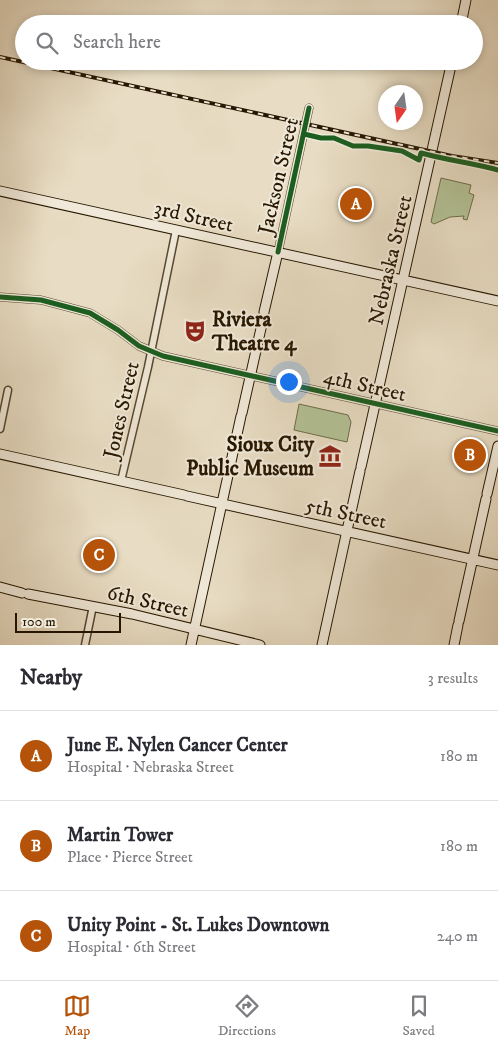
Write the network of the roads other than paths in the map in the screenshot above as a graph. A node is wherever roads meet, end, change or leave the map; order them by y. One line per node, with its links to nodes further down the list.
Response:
1 (466, 0): 2 (main road)
2 (462, 15)
3 (450, 70): 8 (main road, Nebraska Street)
4 (309, 108): 7 (street, Jackson Street)
5 (0, 191): 6 (main road, 3rd Street)
6 (176, 230): 7 (main road, 3rd Street); 11 (street, Jones Street)
7 (278, 252): 8 (main road, 3rd Street); 12 (main road, Jackson Street)
8 (403, 280): 10 (main road, 3rd Street); 14 (main road, Nebraska Street)
9 (0, 297): 11 (street, 4th Street)
10 (498, 301)
11 (151, 351): 12 (street, 4th Street); 19 (street, Jones Street)
12 (250, 376): 14 (street, 4th Street); 20 (main road, Jackson Street)
13 (8, 390): 15 (street)
14 (375, 404): 16 (street, 4th Street); 21 (main road, Nebraska Street)
15 (0, 429)
16 (498, 431)
17 (498, 446): 22 (main road)
18 (0, 454): 19 (main road, 5th Street)
19 (121, 481): 20 (main road, 5th Street)
20 (222, 503): 21 (main road, 5th Street); 26 (main road, Jackson Street)
21 (347, 531): 22 (main road, 5th Street); 30 (main road, Nebraska Street)
22 (473, 559): 23 (main road, 5th Street); 31 (main road)
23 (498, 565)
24 (0, 587): 25 (main road, 6th Street)
25 (93, 606): 26 (main road, 6th Street); 27 (street)
26 (194, 629): 28 (main road, Jackson Street); 29 (main road, 6th Street)
27 (85, 645)
28 (191, 645)
29 (260, 645)
30 (322, 645)
31 (454, 645)

